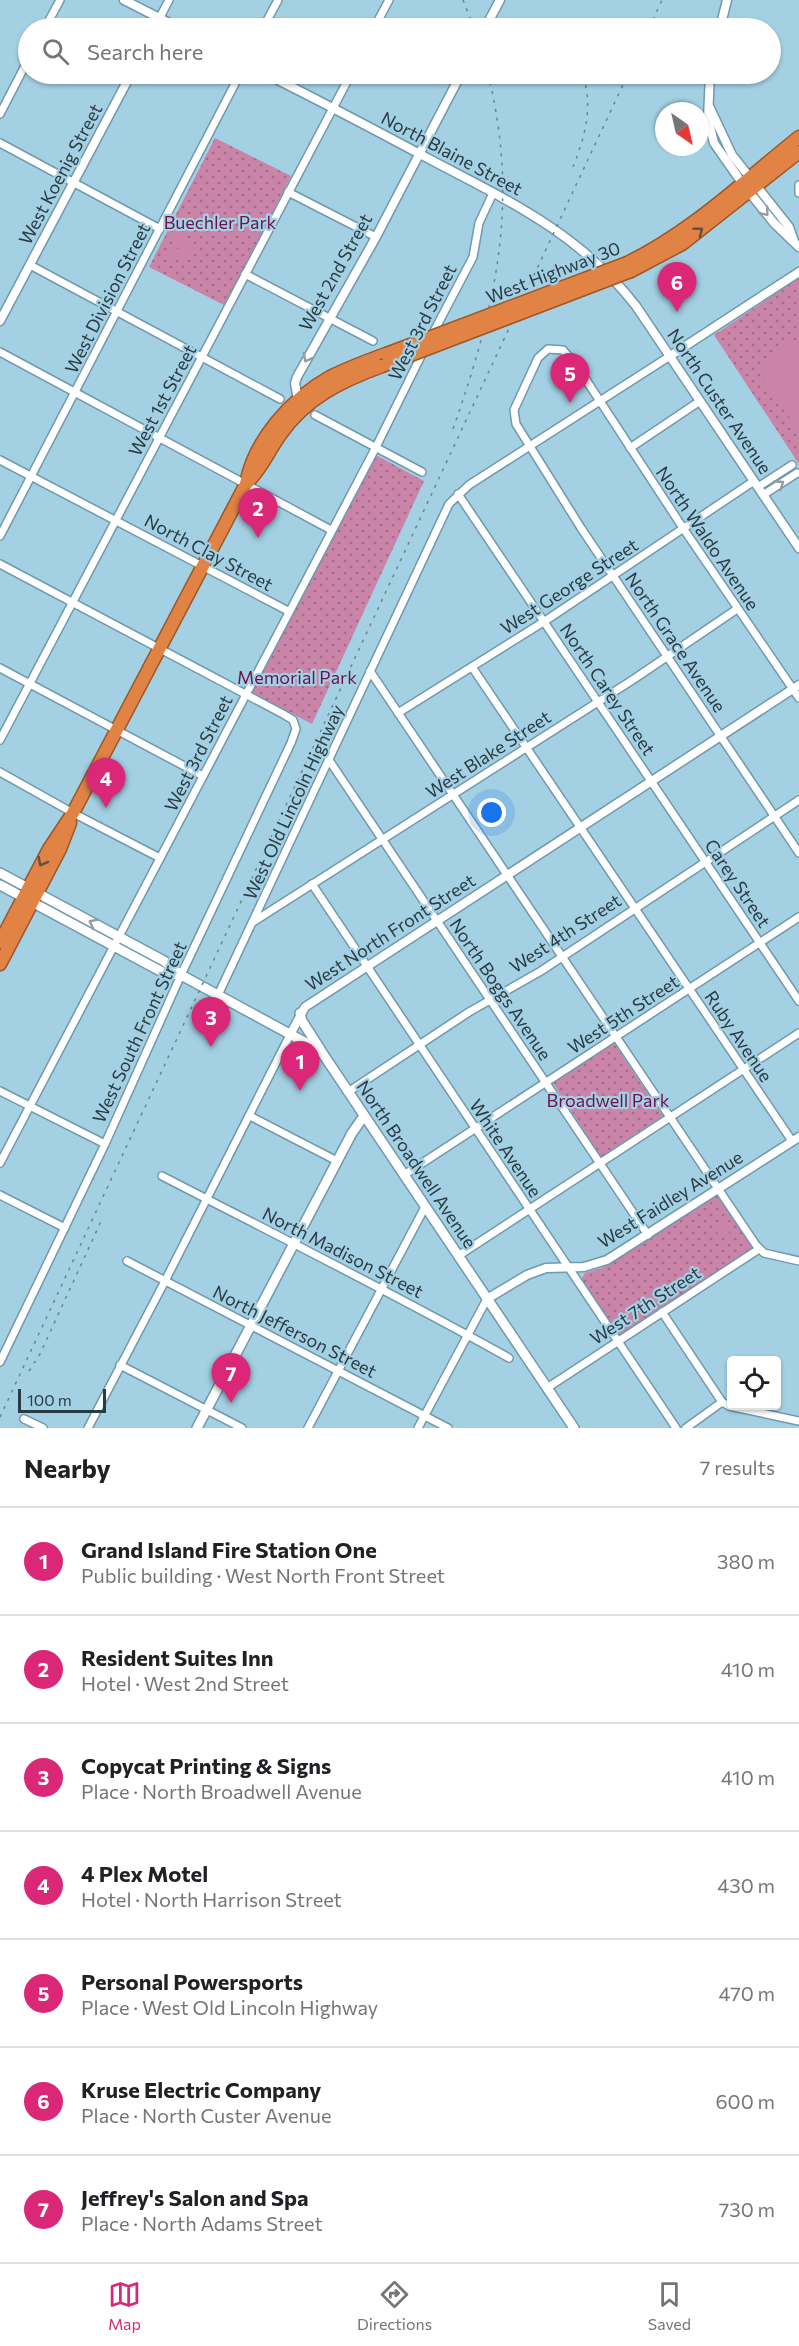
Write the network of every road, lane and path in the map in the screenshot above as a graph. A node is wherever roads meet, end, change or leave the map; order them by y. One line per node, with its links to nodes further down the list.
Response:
1 (60, 0): 8 (street)
2 (124, 0): 9 (street)
3 (169, 0): 10 (street)
4 (278, 0): 11 (street)
5 (389, 0): 12 (street)
6 (500, 0): 13 (street)
7 (727, 0): 14 (street)
8 (50, 18)
9 (157, 18)
10 (160, 18)
11 (268, 18)
12 (379, 18)
13 (490, 18)
14 (722, 18)
15 (18, 79): 23 (street)
16 (126, 84): 28 (street, West Koenig Street)
17 (235, 84): 34 (street, West Division Street)
18 (286, 84): 22 (street, North Blaine Street)
19 (346, 84): 22 (street, West 1st Street)
20 (456, 84): 27 (street, West 2nd Street)
21 (711, 84): 29 (street)
22 (333, 108): 27 (street, North Blaine Street); 31 (street, West 1st Street)
23 (0, 114)
24 (799, 137): 29 (highway, West Highway 30)
25 (0, 143): 28 (street)
26 (799, 152): 29 (highway, West Highway 30)
27 (420, 154): 32 (street, North Blaine Street); 36 (street, West 2nd Street)
28 (75, 182): 34 (street); 38 (street, West Koenig Street)
29 (749, 185): 37 (street); 52 (highway, West Highway 30, bridge)
30 (799, 185): 33 (street)
31 (288, 192): 36 (street); 40 (street, West 1st Street)
32 (493, 193): 35 (street, North Blaine Street); 56 (street, West 3rd Street)
33 (799, 193)
34 (160, 229): 41 (street, West Division Street)
35 (555, 229): 47 (street, North Custer Avenue)
36 (376, 237): 42 (street, West 2nd Street)
37 (797, 241)
38 (30, 265): 41 (street); 43 (street, West Koenig Street)
39 (799, 272): 47 (street)
40 (245, 274): 42 (street); 46 (street, West 1st Street)
41 (117, 311): 46 (street); 48 (street, West Division Street)
42 (330, 319): 44 (street); 52 (street, West 2nd Street, one-way to 52)
43 (0, 321)
44 (373, 341)
45 (0, 352): 48 (street)
46 (203, 356): 49 (street); 55 (street, West 1st Street)
47 (670, 356): 50 (street, North Custer Avenue); 51 (street, West Old Lincoln Highway)
48 (76, 391): 55 (street); 63 (street, West Division Street)
49 (280, 399)
50 (700, 401): 58 (street); 65 (street, North Custer Avenue)
51 (599, 402): 54 (street, North Waldo Avenue); 57 (street, West Old Lincoln Highway); 58 (street, North Waldo Avenue)
52 (300, 404): 64 (highway)
53 (315, 415): 56 (street)
54 (515, 416): 57 (street, North Grace Avenue)
55 (159, 438): 64 (street); 67 (street, West 1st Street)
56 (376, 447): 61 (street); 69 (street, West 3rd Street)
57 (529, 447): 66 (street, West Old Lincoln Highway); 74 (street, North Grace Avenue)
58 (630, 448): 68 (street, North Waldo Avenue)
59 (0, 460): 63 (street, North Clay Street)
60 (792, 465): 65 (street, West George Street)
61 (422, 472)
62 (797, 473): 65 (street, West George Street, one-way to 62)
63 (31, 476): 67 (street, North Clay Street); 70 (street, West Division Street)
64 (246, 484): 69 (street); 73 (highway)
65 (758, 488): 68 (street, West George Street); 71 (street, North Custer Avenue)
66 (458, 494): 78 (street, North Carey Street); 83 (street, West Old Lincoln Highway)
67 (116, 520): 73 (street, North Clay Street); 75 (street, West 1st Street)
68 (683, 528): 74 (street, West George Street); 76 (street, North Waldo Avenue)
69 (332, 530): 77 (street, West 3rd Street)
70 (0, 536)
71 (799, 548)
72 (0, 564): 75 (street)
73 (202, 566): 77 (street, North Clay Street); 79 (highway)
74 (613, 576): 78 (street, West George Street); 80 (street, North Grace Avenue)
75 (71, 603): 79 (street); 84 (street, West 1st Street)
76 (737, 609): 80 (street, West Blake Street); 85 (street, North Waldo Avenue)
77 (288, 611): 86 (street, West 3rd Street)
78 (544, 621): 81 (street, West George Street); 88 (street, North Carey Street)
79 (159, 649): 86 (street); 90 (highway)
80 (667, 656): 88 (street, West Blake Street); 91 (street, North Grace Avenue)
81 (472, 667): 89 (street, West George Street); 93 (street, Ruby Avenue)
82 (0, 668): 84 (street)
83 (370, 671): 89 (street); 94 (street, West Old Lincoln Highway)
84 (29, 683): 90 (street); 92 (street, West 1st Street)
85 (796, 687): 87 (street, North Waldo Avenue); 91 (street, West North Front Street)
86 (246, 694): 96 (street, West 3rd Street); 123 (street, West South Front Street)
87 (799, 698)
88 (598, 702): 93 (street, West Blake Street); 97 (street, North Carey Street)
89 (399, 713): 98 (street)
90 (116, 730): 96 (street); 100 (highway)
91 (720, 736): 97 (street, West North Front Street); 101 (street, North Grace Avenue)
92 (0, 740)
93 (527, 747): 98 (street, West Blake Street); 102 (street, Ruby Avenue)
94 (329, 760): 103 (street, North Boggs Avenue); 115 (street, West Old Lincoln Highway)
95 (0, 772): 100 (street)
96 (203, 776): 105 (street, West 3rd Street)
97 (651, 782): 102 (street, West North Front Street); 106 (street, Carey Street)
98 (454, 794): 103 (street, West Blake Street); 108 (street)
99 (799, 800): 101 (street, West 4th Street)
100 (73, 813): 105 (street); 111 (highway)
101 (774, 816): 104 (street, North Grace Avenue); 106 (street, West 4th Street)
102 (581, 827): 108 (street, West North Front Street); 112 (street, Ruby Avenue)
103 (382, 840): 110 (street, West Blake Street); 114 (street, North Boggs Avenue)
104 (799, 853)
105 (160, 858): 116 (street, West 3rd Street)
106 (705, 861): 112 (street, West 4th Street); 118 (street, Carey Street)
107 (0, 873): 111 (main road, North Broadwell Avenue)
108 (508, 875): 114 (street, West North Front Street); 120 (street)
109 (0, 885): 111 (main road, North Broadwell Avenue)
110 (312, 885): 115 (street, West Blake Street); 122 (street, White Avenue)
111 (30, 896): 116 (main road, North Broadwell Avenue, one-way to 111); 117 (highway); 119 (main road, North Broadwell Avenue); 121 (highway)
112 (635, 907): 120 (street, West 4th Street); 124 (street, Ruby Avenue)
113 (799, 917): 118 (street, West 5th Street)
114 (437, 920): 122 (street, West North Front Street); 126 (street, North Boggs Avenue)
115 (254, 922): 125 (street, West Old Lincoln Highway)
116 (119, 937): 119 (street, West 3rd Street); 123 (main road, North Broadwell Avenue)
117 (0, 942)
118 (759, 942): 124 (street, West 5th Street); 127 (street, Carey Street)
119 (114, 946): 123 (main road, North Broadwell Avenue); 138 (street, West 3rd Street)
120 (562, 956): 126 (street, West 4th Street); 131 (street)
121 (0, 964)
122 (367, 966): 128 (street, West North Front Street); 132 (street, White Avenue)
123 (181, 975): 125 (main road, North Broadwell Avenue); 144 (street, West South Front Street)
124 (689, 988): 131 (street, West 5th Street); 134 (street, Ruby Avenue)
125 (218, 995): 129 (main road, North Broadwell Avenue)
126 (489, 1000): 132 (street, West 4th Street); 135 (street, North Boggs Avenue)
127 (799, 1001)
128 (300, 1013): 129 (street, West North Front Street); 133 (main road)
129 (291, 1033): 133 (main road, North Broadwell Avenue); 139 (street, West North Front Street)
130 (799, 1033): 134 (street)
131 (615, 1037): 135 (street, West 5th Street); 141 (street)
132 (419, 1044): 137 (street, West 4th Street); 142 (street, White Avenue)
133 (321, 1051): 137 (main road, North Broadwell Avenue)
134 (744, 1069): 141 (street); 143 (street, Ruby Avenue)
135 (545, 1083): 142 (street, West 5th Street); 147 (street, North Boggs Avenue)
136 (0, 1090): 138 (street)
137 (348, 1092): 140 (main road, North Broadwell Avenue)
138 (30, 1106): 144 (street); 146 (street, West 3rd Street)
139 (250, 1116): 145 (street); 152 (street, West North Front Street)
140 (364, 1116): 145 (main road); 148 (main road, North Broadwell Avenue)
141 (669, 1118): 147 (street); 150 (street)
142 (475, 1129): 148 (street, West 5th Street); 154 (street, White Avenue)
143 (795, 1139): 150 (street, West Faidley Avenue)
144 (105, 1144): 155 (street, West South Front Street)
145 (337, 1161): 157 (main road)
146 (0, 1163)
147 (600, 1163): 154 (street); 156 (street, North Boggs Avenue)
148 (404, 1175): 153 (main road, North Broadwell Avenue)
149 (162, 1176): 152 (street, North Madison Street)
150 (717, 1190): 156 (street, West Faidley Avenue); 158 (street)
151 (0, 1195): 155 (street)
152 (207, 1199): 157 (street, North Madison Street); 163 (street, West North Front Street)
153 (425, 1207): 159 (main road, North Broadwell Avenue); 164 (street)
154 (529, 1209): 159 (street); 162 (street, White Avenue)
155 (65, 1228): 171 (street, West South Front Street)
156 (648, 1235): 162 (street, West Faidley Avenue)
157 (294, 1243): 164 (street, North Madison Street); 167 (main road)
158 (759, 1249): 161 (street); 166 (street, West 7th Street)
159 (458, 1256): 165 (main road, North Broadwell Avenue)
160 (127, 1261): 163 (street, North Jefferson Street)
161 (799, 1261)
162 (569, 1268): 165 (street, West Faidley Avenue); 169 (street, White Avenue)
163 (165, 1281): 167 (street, North Jefferson Street); 172 (street, West North Front Street)
164 (380, 1290): 168 (street, North Madison Street); 173 (street)
165 (487, 1299): 168 (street); 174 (main road, North Broadwell Avenue)
166 (662, 1312): 169 (street, West 7th Street); 175 (street)
167 (251, 1325): 173 (street, North Jefferson Street); 176 (main road)
168 (468, 1335): 170 (street, North Madison Street); 177 (street)
169 (618, 1340): 174 (street, West 7th Street); 188 (street, White Avenue)
170 (509, 1358)
171 (0, 1362)
172 (120, 1365): 176 (street); 181 (street, West North Front Street)
173 (338, 1370): 177 (street, North Jefferson Street); 184 (street)
174 (548, 1388): 187 (main road, North Broadwell Avenue)
175 (722, 1402): 179 (street); 189 (street)
176 (207, 1410): 182 (main road); 183 (street)
177 (424, 1415): 185 (street); 186 (street, North Jefferson Street)
178 (24, 1419): 180 (street)
179 (796, 1420): 190 (street)
180 (43, 1428)
181 (88, 1428)
182 (197, 1428)
183 (242, 1428)
184 (308, 1428)
185 (417, 1428)
186 (448, 1428)
187 (574, 1428)
188 (676, 1428)
189 (686, 1428)
190 (792, 1428)

